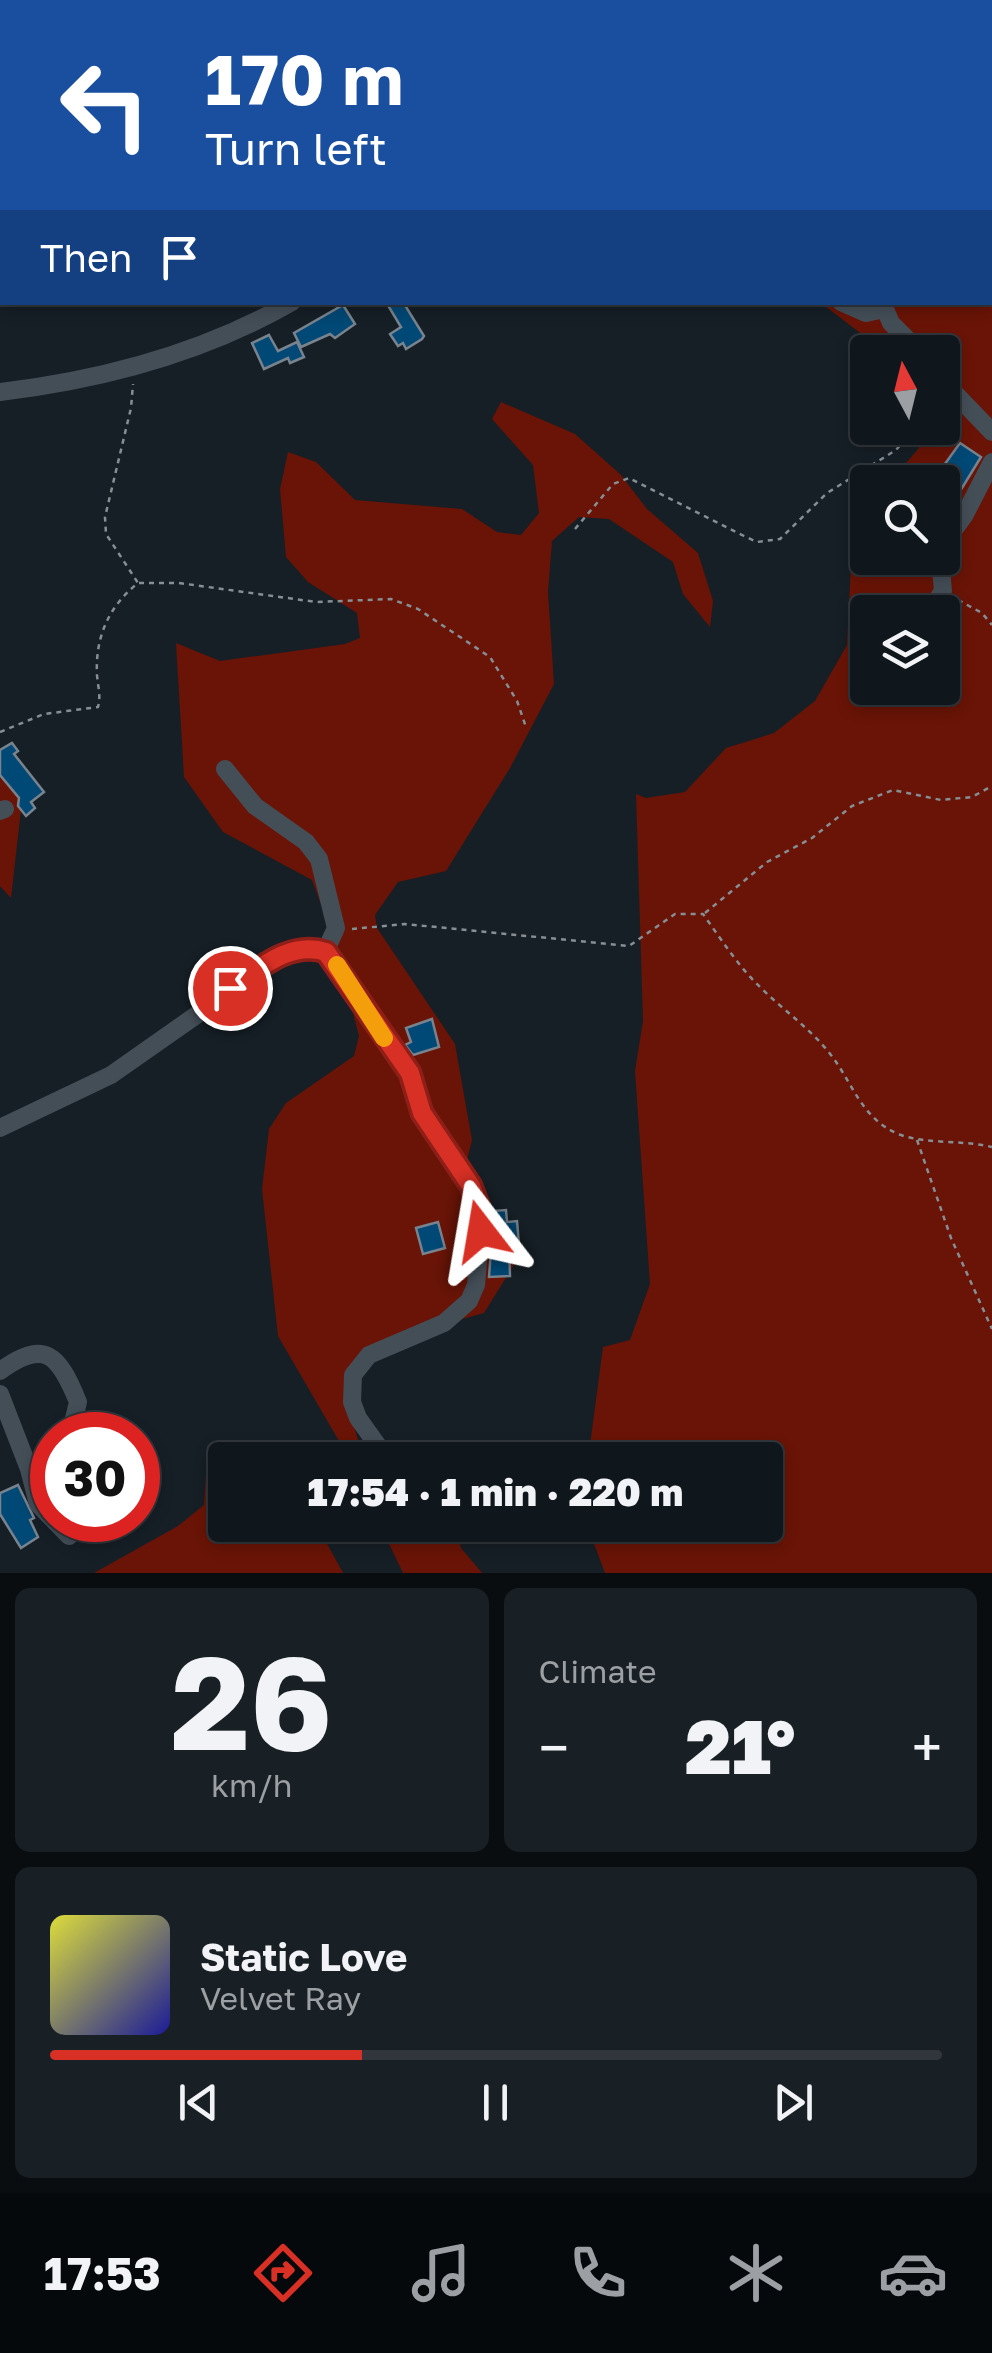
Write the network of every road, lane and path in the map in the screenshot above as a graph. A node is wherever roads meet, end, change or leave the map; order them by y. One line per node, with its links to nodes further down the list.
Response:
1 (286, 305): 5 (street)
2 (848, 305): 3 (street)
3 (883, 306): 4 (street)
4 (903, 335)
5 (131, 367): 6 (street); 14 (path)
6 (0, 392)
7 (960, 399): 8 (street)
8 (992, 432)
9 (900, 445): 12 (path)
10 (992, 462): 11 (street)
11 (960, 521)
12 (575, 529)
13 (942, 575): 15 (street)
14 (138, 583): 18 (path); 19 (path)
15 (943, 592): 16 (street); 17 (path)
16 (941, 595)
17 (992, 625)
18 (526, 727)
19 (0, 732)
20 (225, 769): 23 (street)
21 (992, 786): 22 (path)
22 (704, 914): 23 (path); 26 (path)
23 (336, 930): 24 (street)
24 (326, 952): 25 (street); 32 (street)
25 (0, 1128)
26 (916, 1138): 27 (path); 28 (path)
27 (992, 1146)
28 (992, 1329)
29 (0, 1371): 31 (street)
30 (0, 1394): 33 (street)
31 (76, 1412)
32 (375, 1442)
33 (30, 1467)

